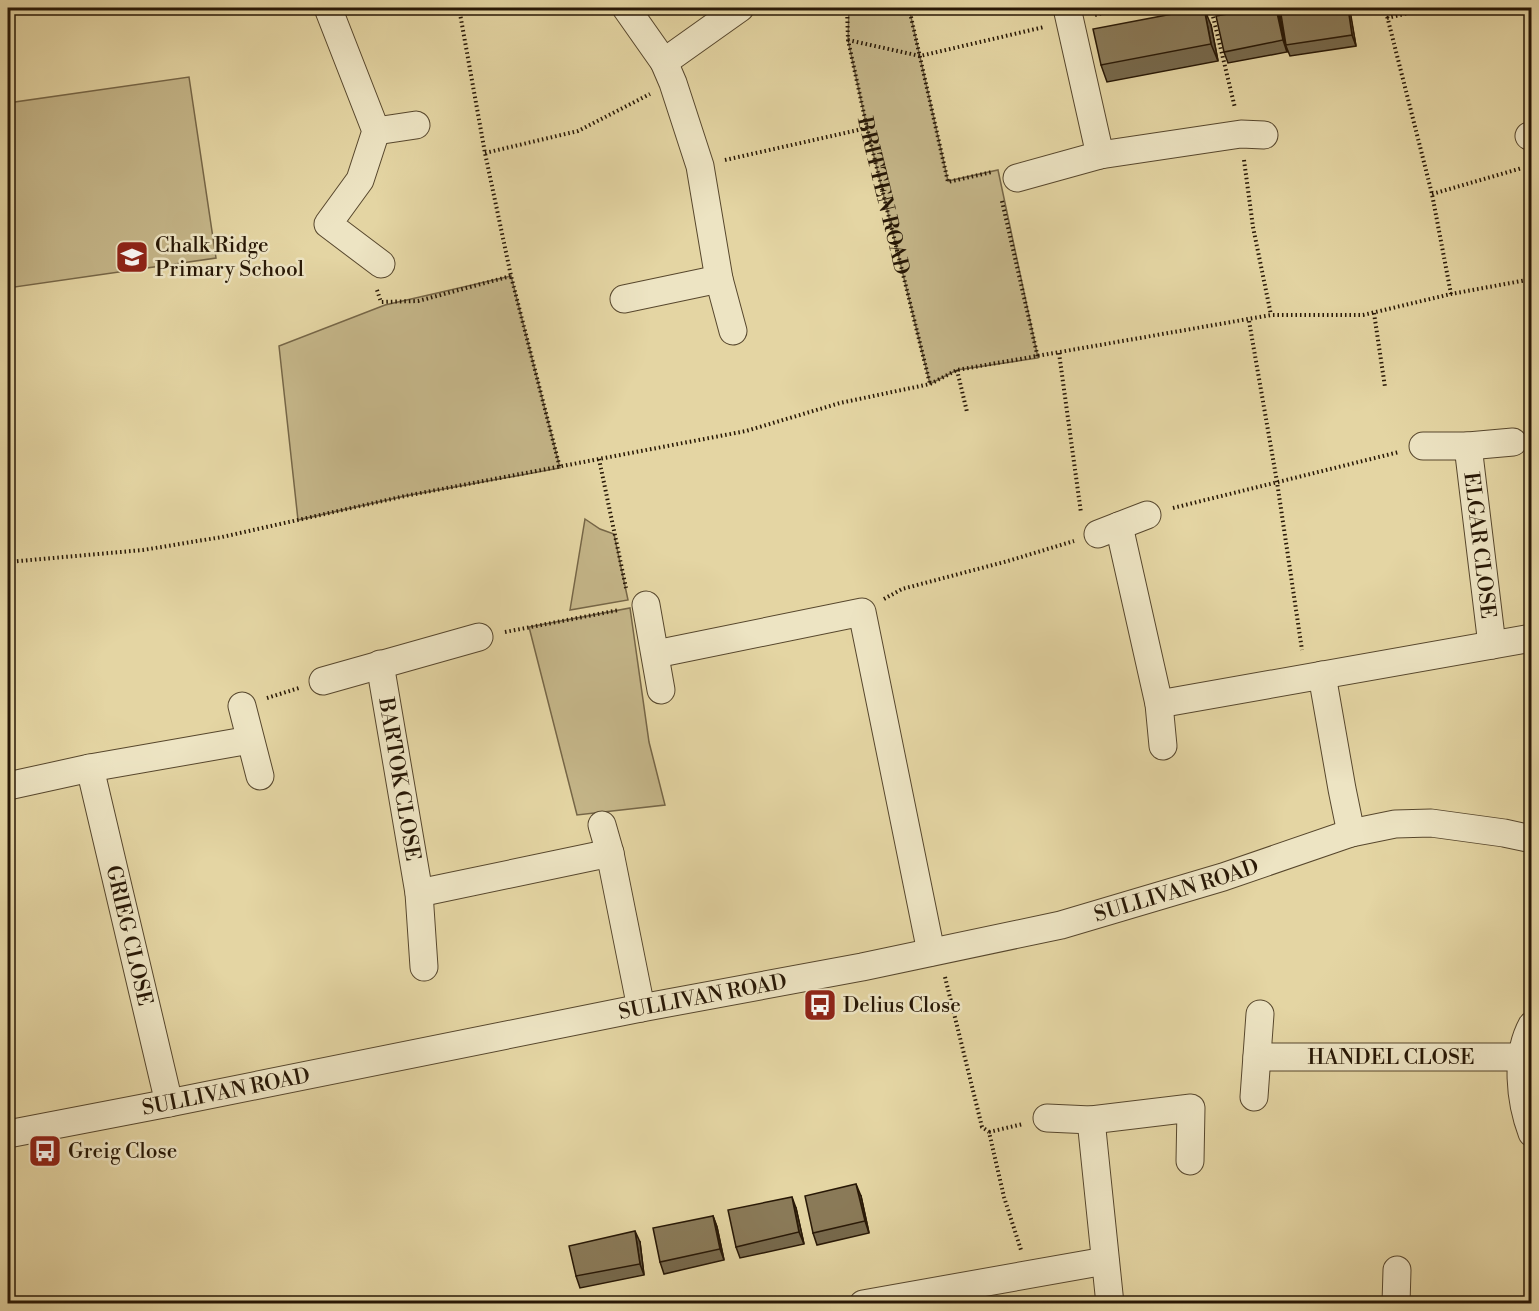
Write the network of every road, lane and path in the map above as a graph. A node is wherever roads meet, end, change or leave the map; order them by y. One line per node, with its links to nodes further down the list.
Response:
1 (328, 8): 18 (street)
2 (459, 8): 20 (path)
3 (626, 8): 15 (street)
4 (740, 8): 15 (street)
5 (847, 8): 13 (path, BRITTEN ROAD)
6 (909, 8): 14 (path)
7 (1123, 8): 11 (path)
8 (1211, 8): 19 (path)
9 (1385, 8): 12 (path)
10 (1430, 8): 12 (path)
11 (1068, 14): 14 (path); 21 (street)
12 (1387, 18): 25 (path)
13 (848, 40): 14 (path); 17 (path, BRITTEN ROAD)
14 (920, 56): 24 (path)
15 (669, 72): 20 (path); 22 (street)
16 (416, 125): 18 (street)
17 (867, 128): 22 (path); 39 (path, BRITTEN ROAD)
18 (376, 131): 26 (street)
19 (1252, 134): 21 (street); 33 (path)
20 (485, 153): 27 (path)
21 (1100, 155): 24 (street)
22 (700, 166): 28 (street)
23 (1522, 168): 25 (path)
24 (1006, 182): 37 (path)
25 (1432, 194): 30 (path)
26 (373, 259): 27 (path)
27 (511, 276): 46 (path)
28 (719, 279): 31 (street); 35 (street)
29 (1532, 279): 30 (path)
30 (1451, 294): 32 (path)
31 (624, 299)
32 (1374, 313): 33 (path); 40 (path)
33 (1271, 315): 34 (path)
34 (1249, 321): 36 (path); 47 (path)
35 (733, 331)
36 (1059, 353): 37 (path); 49 (path)
37 (1038, 358): 38 (path)
38 (957, 370): 39 (path); 41 (path)
39 (930, 384): 45 (path)
40 (1385, 387)
41 (966, 412)
42 (1513, 442): 44 (street, ELGAR CLOSE)
43 (1423, 446): 44 (street, ELGAR CLOSE); 47 (path)
44 (1468, 446): 55 (street, ELGAR CLOSE)
45 (599, 459): 46 (path); 51 (path)
46 (560, 468): 50 (path)
47 (1277, 482): 48 (path); 58 (path)
48 (1147, 515): 49 (street)
49 (1100, 533): 52 (path); 61 (street)
50 (8, 562)
51 (638, 607): 53 (path); 56 (street)
52 (862, 612): 56 (street); 73 (street)
53 (479, 637): 57 (street)
54 (1532, 638): 55 (street, ELGAR CLOSE)
55 (1492, 645): 58 (street, ELGAR CLOSE)
56 (656, 654): 60 (street)
57 (380, 664): 59 (street); 72 (street, BARTOK CLOSE)
58 (1314, 676): 61 (street, ELGAR CLOSE); 69 (street)
59 (323, 681): 62 (path)
60 (661, 690)
61 (1159, 704): 64 (street)
62 (242, 706): 63 (street)
63 (250, 740): 65 (street); 66 (street)
64 (1163, 746)
65 (90, 768): 67 (street); 82 (street, GRIEG CLOSE)
66 (260, 776)
67 (8, 786)
68 (602, 825): 71 (street)
69 (1351, 833): 70 (street, SULLIVAN ROAD); 73 (street, SULLIVAN ROAD)
70 (1532, 839)
71 (610, 853): 72 (street); 76 (street)
72 (419, 893): 74 (street, BARTOK CLOSE)
73 (931, 952): 76 (street, SULLIVAN ROAD)
74 (424, 967)
75 (945, 977): 85 (path)
76 (641, 1008): 82 (street, SULLIVAN ROAD)
77 (1260, 1014): 79 (street)
78 (1532, 1025): 80 (street)
79 (1257, 1057): 80 (street, HANDEL CLOSE); 81 (street)
80 (1522, 1057): 86 (street)
81 (1254, 1097)
82 (169, 1103): 87 (street, SULLIVAN ROAD)
83 (1047, 1118): 84 (street); 85 (path)
84 (1091, 1120): 88 (street); 90 (street)
85 (989, 1132): 89 (path)
86 (1532, 1133)
87 (8, 1134)
88 (1190, 1161)
89 (1022, 1254)
90 (1105, 1261): 92 (street); 93 (street)
91 (1397, 1270): 94 (street)
92 (863, 1304)
93 (1110, 1304)
94 (1396, 1304)

